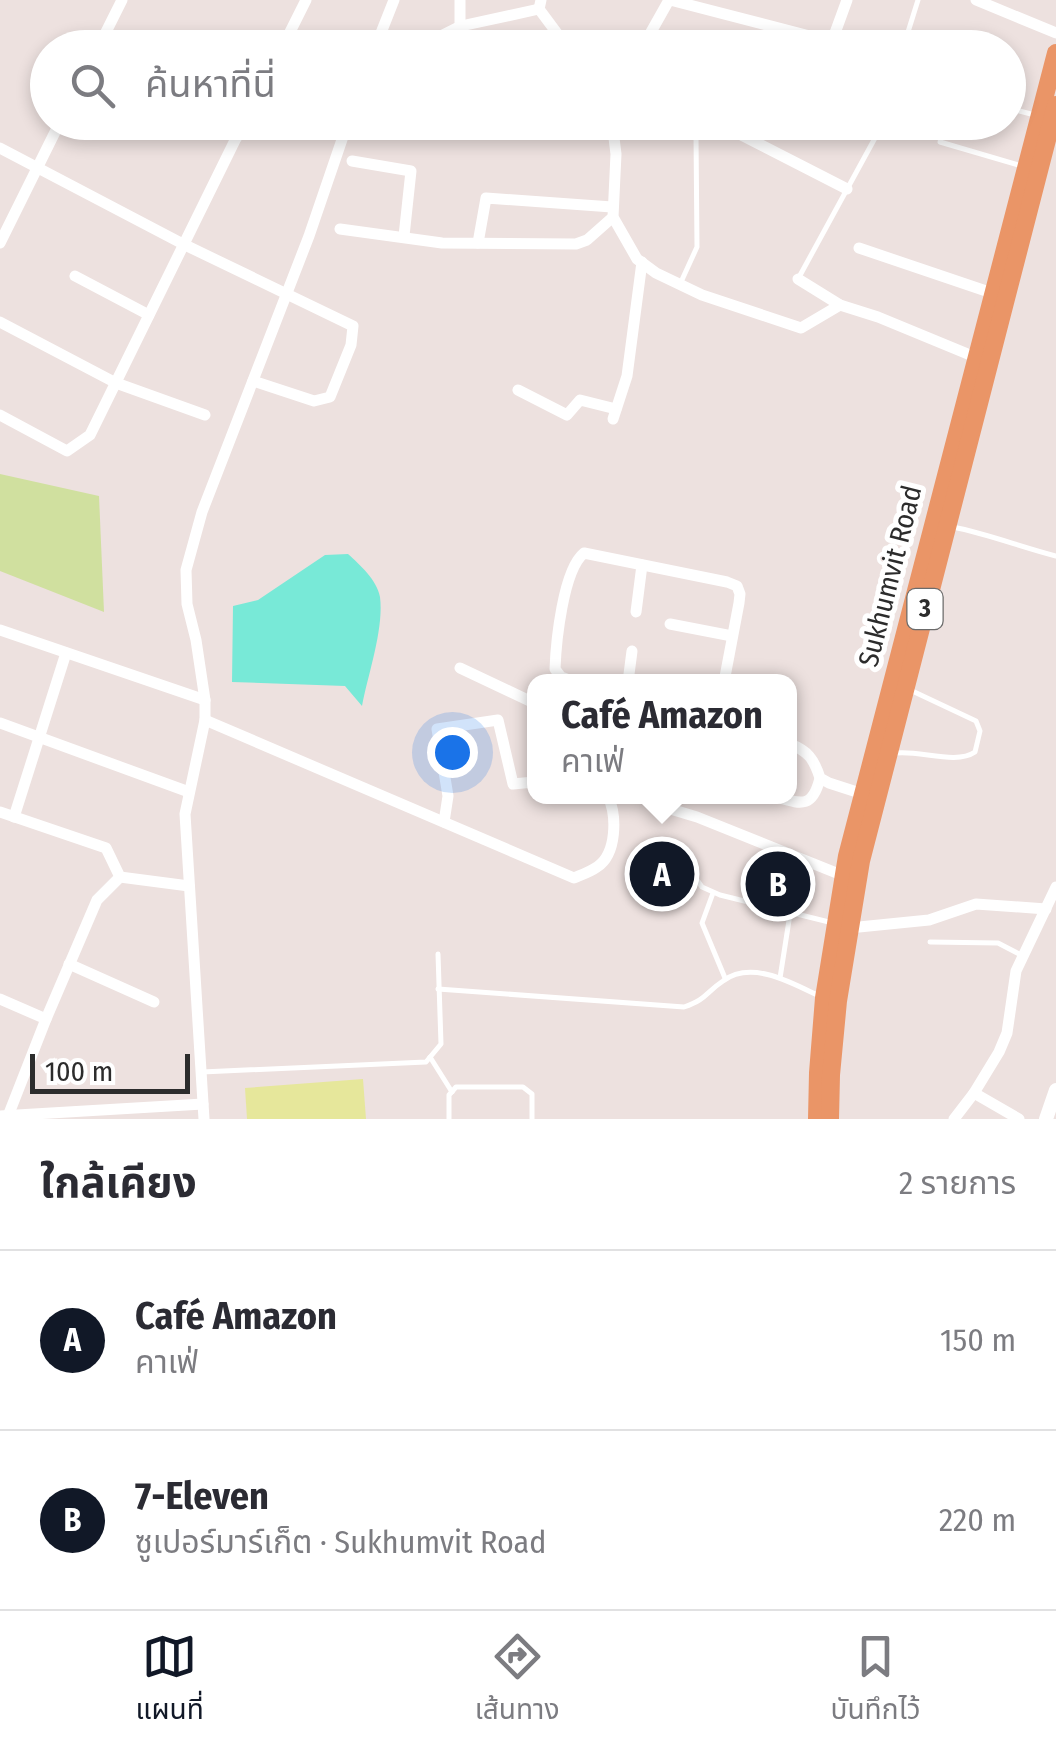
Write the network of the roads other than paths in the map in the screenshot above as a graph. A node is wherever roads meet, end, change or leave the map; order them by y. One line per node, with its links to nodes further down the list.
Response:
1 (122, 0): 11 (street)
2 (306, 0): 12 (street)
3 (394, 0): 13 (street)
4 (460, 0): 10 (street)
5 (670, 0): 17 (street); 18 (street)
6 (847, 0): 19 (street)
7 (918, 0): 20 (lane)
8 (976, 0): 21 (street)
9 (540, 5): 10 (street); 16 (street)
10 (461, 26): 14 (street); 15 (street)
11 (107, 30)
12 (291, 30)
13 (383, 30)
14 (453, 30)
15 (461, 30)
16 (556, 30)
17 (652, 30)
18 (786, 30)
19 (836, 30)
20 (909, 30)
21 (1056, 34)
22 (1056, 53): 25 (main road, Sukhumvit Road / 3)
23 (1056, 105): 51 (main road, Sukhumvit Road / 3)
24 (1026, 113): 25 (lane)
25 (1038, 116): 36 (main road, Sukhumvit Road / 3)
26 (51, 140): 37 (street)
27 (235, 140): 44 (street)
28 (342, 140): 50 (street)
29 (614, 140): 39 (street)
30 (696, 140): 49 (lane)
31 (751, 140): 38 (street)
32 (873, 140): 38 (lane)
33 (941, 140): 36 (lane)
34 (0, 148): 37 (street)
35 (352, 161): 41 (street)
36 (1025, 167): 51 (main road, Sukhumvit Road / 3)
37 (37, 168): 42 (street); 44 (street)
38 (847, 190): 48 (lane)
39 (612, 212): 43 (street); 43 (street); 46 (street)
40 (340, 229): 41 (street)
41 (404, 236): 43 (street)
42 (0, 243)
43 (478, 243)
44 (183, 244): 50 (street); 53 (street)
45 (858, 248): 51 (street)
46 (642, 262): 49 (street); 58 (street)
47 (75, 276): 53 (street)
48 (798, 279): 52 (street)
49 (680, 284): 52 (street)
50 (286, 295): 56 (street); 56 (street)
51 (996, 297): 55 (main road, Sukhumvit Road / 3); 61 (main road, Sukhumvit Road / 3)
52 (840, 305): 55 (street)
53 (148, 316): 57 (street)
54 (0, 322): 57 (street)
55 (976, 357): 85 (main road, Sukhumvit Road / 3)
56 (253, 381): 76 (street)
57 (116, 383): 59 (street); 60 (street)
58 (518, 390)
59 (0, 414)
60 (206, 415)
61 (946, 526): 62 (lane); 74 (main road, Sukhumvit Road / 3)
62 (1056, 556)
63 (642, 566): 64 (street); 67 (street); 71 (street)
64 (636, 612)
65 (670, 624): 67 (street)
66 (0, 630): 68 (street)
67 (732, 636): 73 (street)
68 (66, 652): 76 (street); 79 (street)
69 (632, 652): 72 (street)
70 (460, 668): 75 (street)
71 (558, 674)
72 (629, 674)
73 (725, 674)
74 (904, 688): 81 (main road, Sukhumvit Road / 3); 81 (lane)
75 (527, 699)
76 (205, 700): 77 (street)
77 (205, 720): 84 (street); 91 (street)
78 (0, 722): 79 (street)
79 (38, 737): 84 (street); 90 (street)
80 (797, 747): 82 (street)
81 (888, 754): 100 (main road, Sukhumvit Road / 3)
82 (820, 778): 85 (street); 86 (street)
83 (527, 783): 91 (street)
84 (189, 792): 95 (street)
85 (863, 794): 93 (main road, Sukhumvit Road / 3)
86 (797, 803)
87 (611, 804): 91 (street)
88 (665, 804): 93 (street)
89 (0, 812): 90 (street)
90 (14, 816): 94 (street)
91 (444, 822)
92 (681, 857): 97 (lane)
93 (844, 876): 100 (main road, Sukhumvit Road / 3)
94 (120, 878): 95 (street); 104 (street)
95 (189, 886): 113 (street)
96 (1056, 887): 98 (street)
97 (714, 892): 99 (lane); 105 (lane)
98 (1046, 908): 100 (street); 103 (street)
99 (790, 914): 100 (lane); 106 (lane)
100 (842, 926): 109 (main road, Sukhumvit Road / 3); 123 (main road, Sukhumvit Road / 3)
101 (930, 942): 103 (lane)
102 (438, 954): 107 (lane)
103 (1023, 956): 116 (street)
104 (69, 964): 110 (street); 111 (street)
105 (725, 978): 106 (lane); 107 (lane)
106 (780, 978): 109 (lane)
107 (438, 989): 112 (lane)
108 (0, 998): 111 (street)
109 (824, 998): 122 (main road, Sukhumvit Road / 3)
110 (154, 1002)
111 (46, 1019): 118 (street)
112 (430, 1057): 113 (lane); 115 (lane)
113 (200, 1072): 117 (street)
114 (1056, 1090): 126 (street)
115 (452, 1092): 120 (lane); 121 (lane)
116 (974, 1093): 124 (street); 125 (street)
117 (203, 1104): 118 (street); 119 (street)
118 (4, 1116)
119 (204, 1119)
120 (450, 1119)
121 (532, 1119)
122 (817, 1119)
123 (830, 1119)
124 (954, 1119)
125 (1019, 1119)
126 (1046, 1119)

